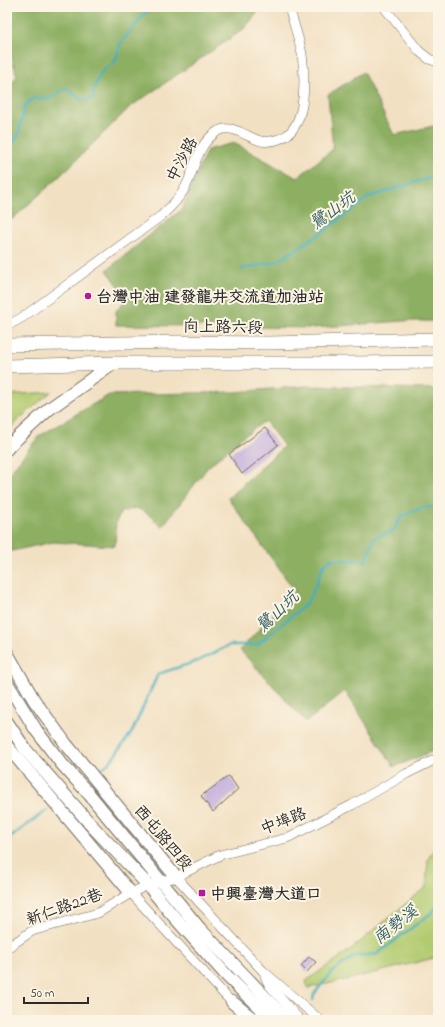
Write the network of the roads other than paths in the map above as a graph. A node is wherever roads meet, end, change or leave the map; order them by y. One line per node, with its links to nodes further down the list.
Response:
1 (289, 7): 4 (street, 中沙路)
2 (384, 7): 3 (street)
3 (438, 62)
4 (7, 326)
5 (438, 339): 6 (main road, 向上路六段)
6 (7, 345)
7 (438, 362): 8 (main road)
8 (114, 363): 9 (main road); 10 (street)
9 (7, 366)
10 (7, 449)
11 (7, 653): 16 (street, 西屯路四段)
12 (7, 683): 17 (street, 西屯路四段)
13 (7, 722): 18 (street)
14 (7, 746): 19 (street)
15 (438, 758): 16 (street, 中埠路)
16 (176, 877): 17 (street, 中埠路); 21 (street, 西屯路四段)
17 (161, 881): 18 (street, 中埠路); 22 (street, 西屯路四段)
18 (148, 885): 19 (street, 中埠路); 26 (street)
19 (131, 893): 20 (street, 新仁路22巷); 23 (street)
20 (7, 948)
21 (263, 971): 29 (street); 30 (street, 西屯路四段)
22 (246, 976): 27 (street, 西屯路四段); 28 (street)
23 (232, 1002): 24 (street); 25 (street)
24 (246, 1020)
25 (254, 1020)
26 (272, 1020)
27 (287, 1020)
28 (296, 1020)
29 (300, 1020)
30 (320, 1020)

